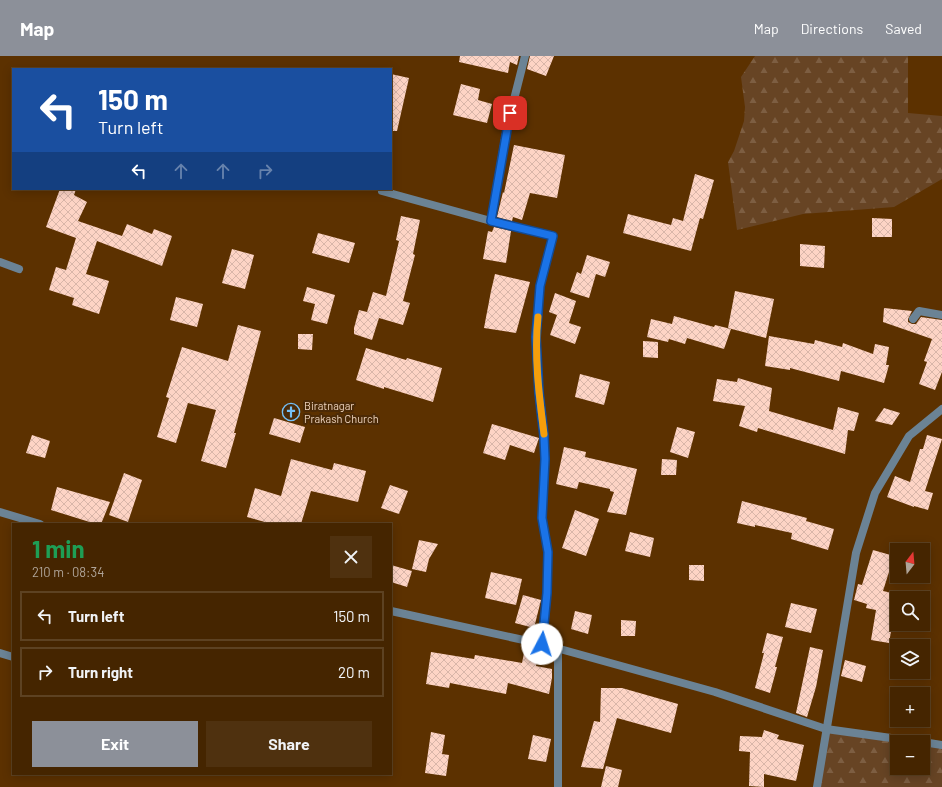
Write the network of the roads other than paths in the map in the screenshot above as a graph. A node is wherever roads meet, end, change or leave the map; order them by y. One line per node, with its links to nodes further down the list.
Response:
1 (525, 56): 3 (street)
2 (382, 192): 3 (street)
3 (491, 221): 12 (street)
4 (0, 262): 5 (street)
5 (19, 269)
6 (942, 315): 7 (street)
7 (913, 319)
8 (942, 409): 16 (street)
9 (0, 512): 10 (street)
10 (37, 523)
11 (392, 611): 12 (street)
12 (542, 644): 13 (street)
13 (558, 649): 16 (street); 20 (street)
14 (0, 653): 15 (street)
15 (12, 657)
16 (826, 729): 17 (street); 21 (street)
17 (890, 738)
18 (930, 743): 19 (street)
19 (942, 745)
20 (558, 787)
21 (817, 787)

